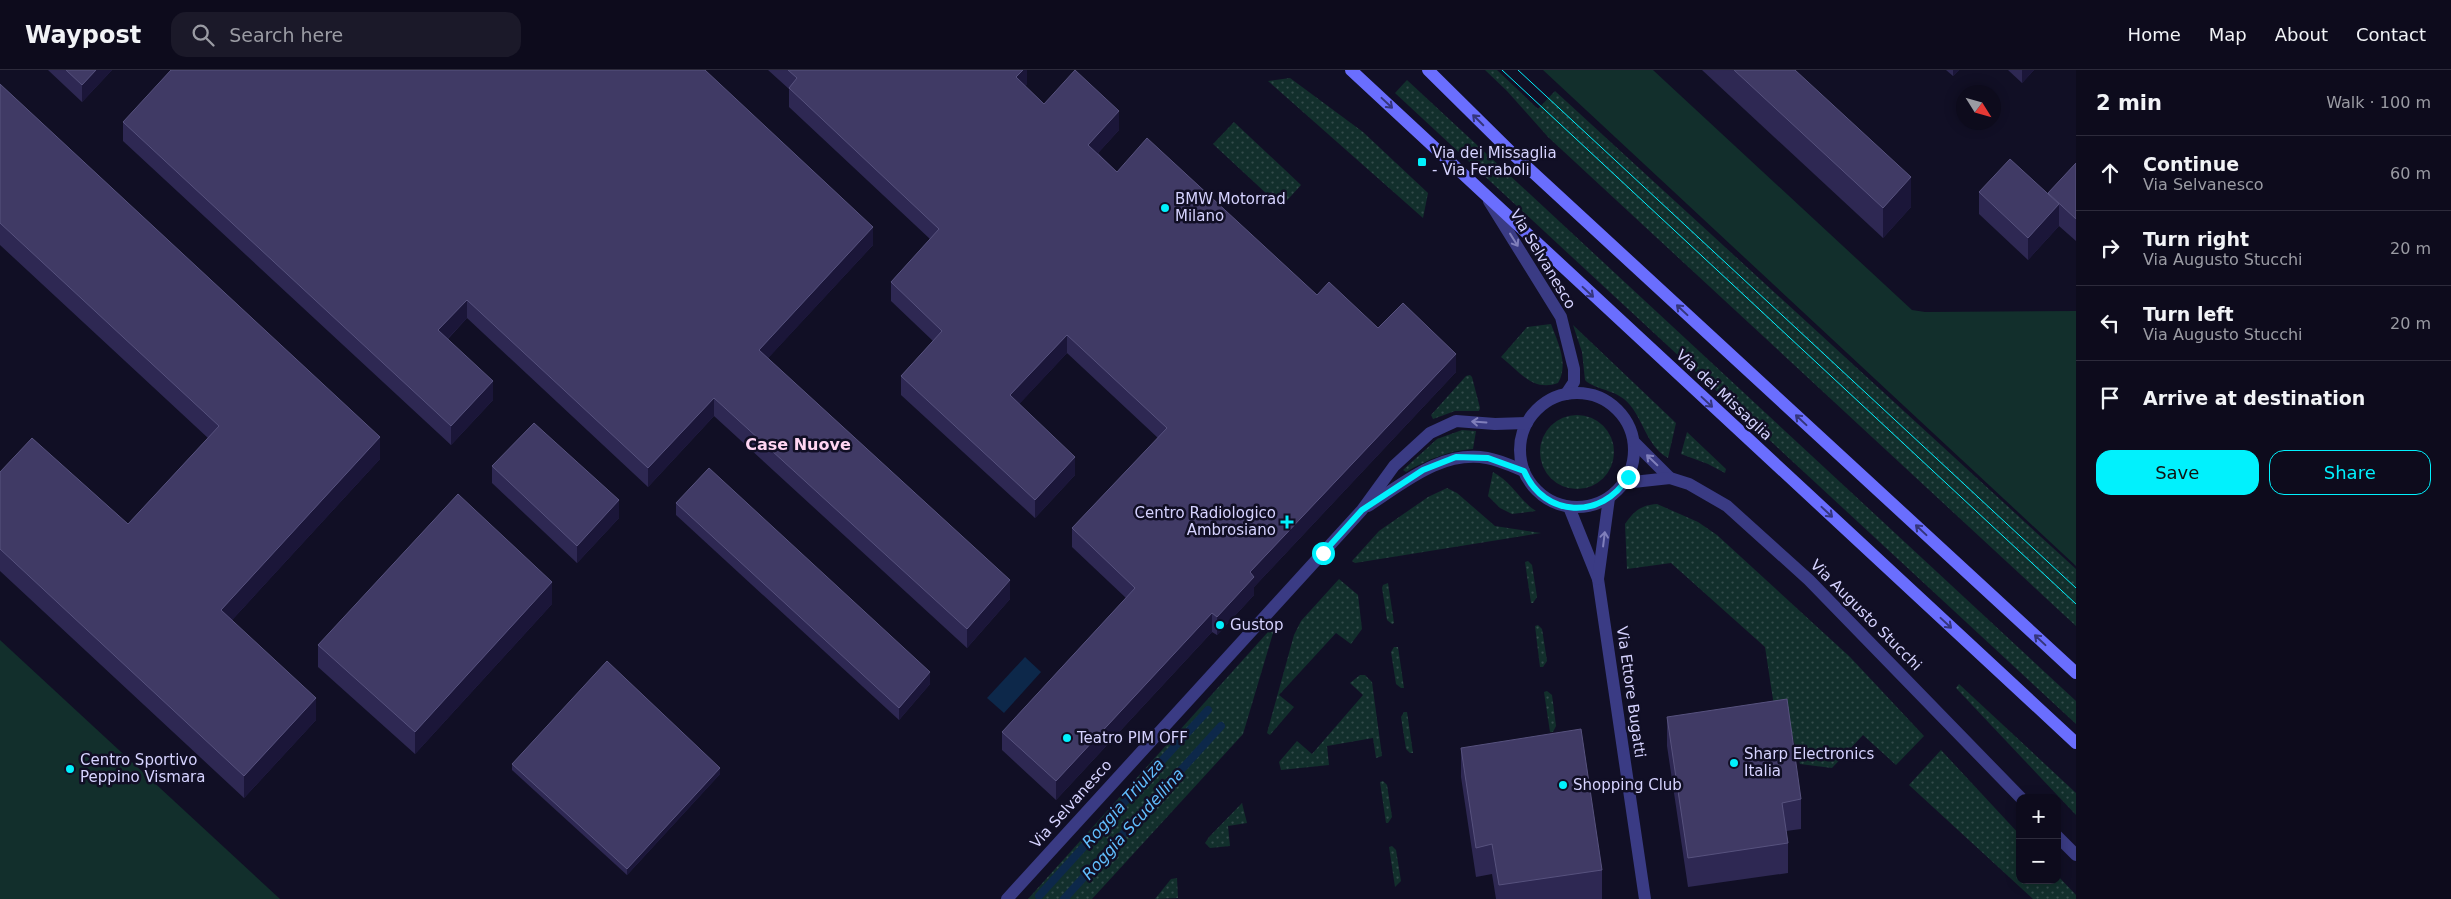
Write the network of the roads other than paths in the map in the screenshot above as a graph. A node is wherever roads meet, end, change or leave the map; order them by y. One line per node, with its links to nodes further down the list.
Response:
1 (1351, 70): 3 (main road, Via dei Missaglia, one-way to 3)
2 (1428, 70): 14 (main road, one-way to 2)
3 (1488, 199): 4 (street, Via Selvanesco, one-way to 4); 15 (main road, Via dei Missaglia, one-way to 15)
4 (1566, 394): 5 (street, Via Augusto Stucchi); 6 (street, Via Augusto Stucchi)
5 (1527, 422): 7 (street, Via Augusto Stucchi); 12 (street, Via Selvanesco, one-way to 12)
6 (1634, 442): 8 (street, Via Augusto Stucchi, one-way to 6); 9 (street, Via Augusto Stucchi)
7 (1524, 471): 11 (street, Via Augusto Stucchi); 12 (street, Via Selvanesco)
8 (1670, 478): 9 (street, Via Augusto Stucchi); 16 (street, Via Augusto Stucchi)
9 (1624, 483): 10 (street, Via Augusto Stucchi)
10 (1609, 498): 11 (street, Via Augusto Stucchi); 13 (street, Via Ettore Bugatti, one-way to 10)
11 (1568, 507): 13 (street, Via Ettore Bugatti)
12 (1362, 510): 19 (street, Via Selvanesco)
13 (1598, 579): 20 (street, Via Ettore Bugatti)
14 (2076, 673)
15 (2076, 743)
16 (2017, 794)
17 (2060, 839): 18 (street)
18 (2076, 855)
19 (1007, 899)
20 (1645, 899)

